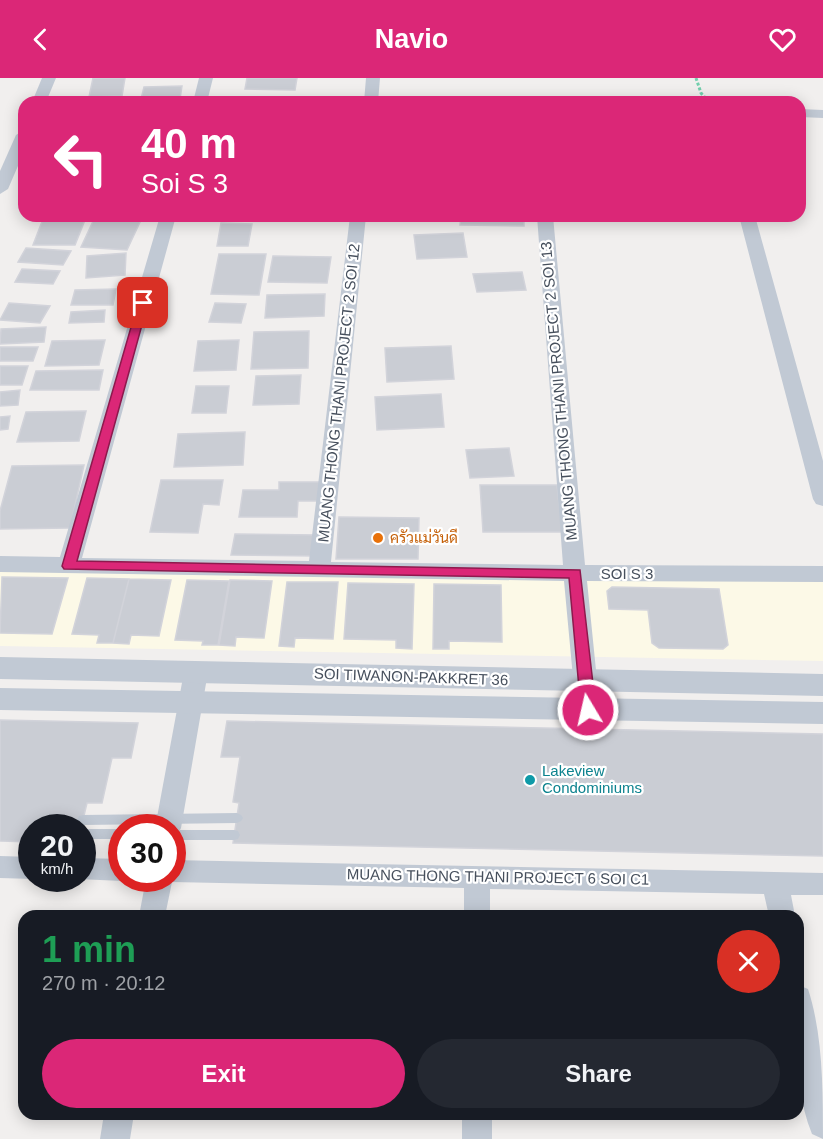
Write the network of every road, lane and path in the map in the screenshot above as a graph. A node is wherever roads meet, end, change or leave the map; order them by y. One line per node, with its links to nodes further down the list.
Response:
1 (49, 78): 5 (street)
2 (206, 78): 6 (street)
3 (373, 78): 7 (street)
4 (696, 78): 8 (path)
5 (42, 96)
6 (202, 96)
7 (372, 96)
8 (704, 96)
9 (806, 113): 10 (street)
10 (823, 114)
11 (18, 148): 12 (street)
12 (0, 189)
13 (166, 222): 19 (street)
14 (357, 222): 20 (street, MUANG THONG THANI PROJECT 2 SOI 12)
15 (546, 222): 21 (street, MUANG THONG THANI PROJECT 2 SOI 13)
16 (749, 222): 17 (street)
17 (823, 499)
18 (0, 564): 19 (street, SOI S 3)
19 (69, 566): 20 (street, SOI S 3)
20 (319, 569): 21 (street, SOI S 3)
21 (575, 573): 22 (street, SOI S 3); 25 (street, MUANG THONG THANI PROJECT 2 SOI 13)
22 (823, 574)
23 (0, 668): 24 (street, SOI TIWANON-PAKKRET 36)
24 (196, 672): 25 (street, SOI TIWANON-PAKKRET 36); 28 (street)
25 (584, 682): 26 (street, SOI TIWANON-PAKKRET 36); 29 (street, MUANG THONG THANI PROJECT 2 SOI 13)
26 (823, 686)
27 (0, 699): 28 (street, SOI TIWANON-PAKKRET 36)
28 (190, 702): 29 (street, SOI TIWANON-PAKKRET 36); 31 (street)
29 (588, 710): 30 (street, SOI TIWANON-PAKKRET 36)
30 (823, 713)
31 (172, 814)
32 (237, 818): 33 (lane)
33 (186, 825)
34 (186, 829): 35 (lane)
35 (234, 835)
36 (0, 867): 37 (street)
37 (18, 868)
38 (186, 871): 39 (street, MUANG THONG THANI PROJECT 6 SOI C1)
39 (477, 877): 40 (street, MUANG THONG THANI PROJECT 6 SOI C1); 44 (street)
40 (775, 883): 41 (street, MUANG THONG THANI PROJECT 6 SOI C1); 45 (street)
41 (823, 884)
42 (157, 892): 43 (street)
43 (153, 910)
44 (477, 910)
45 (781, 910)
46 (804, 1028): 49 (street)
47 (118, 1120): 50 (street)
48 (477, 1120): 51 (street)
49 (823, 1124)
50 (114, 1139)
51 (477, 1139)

